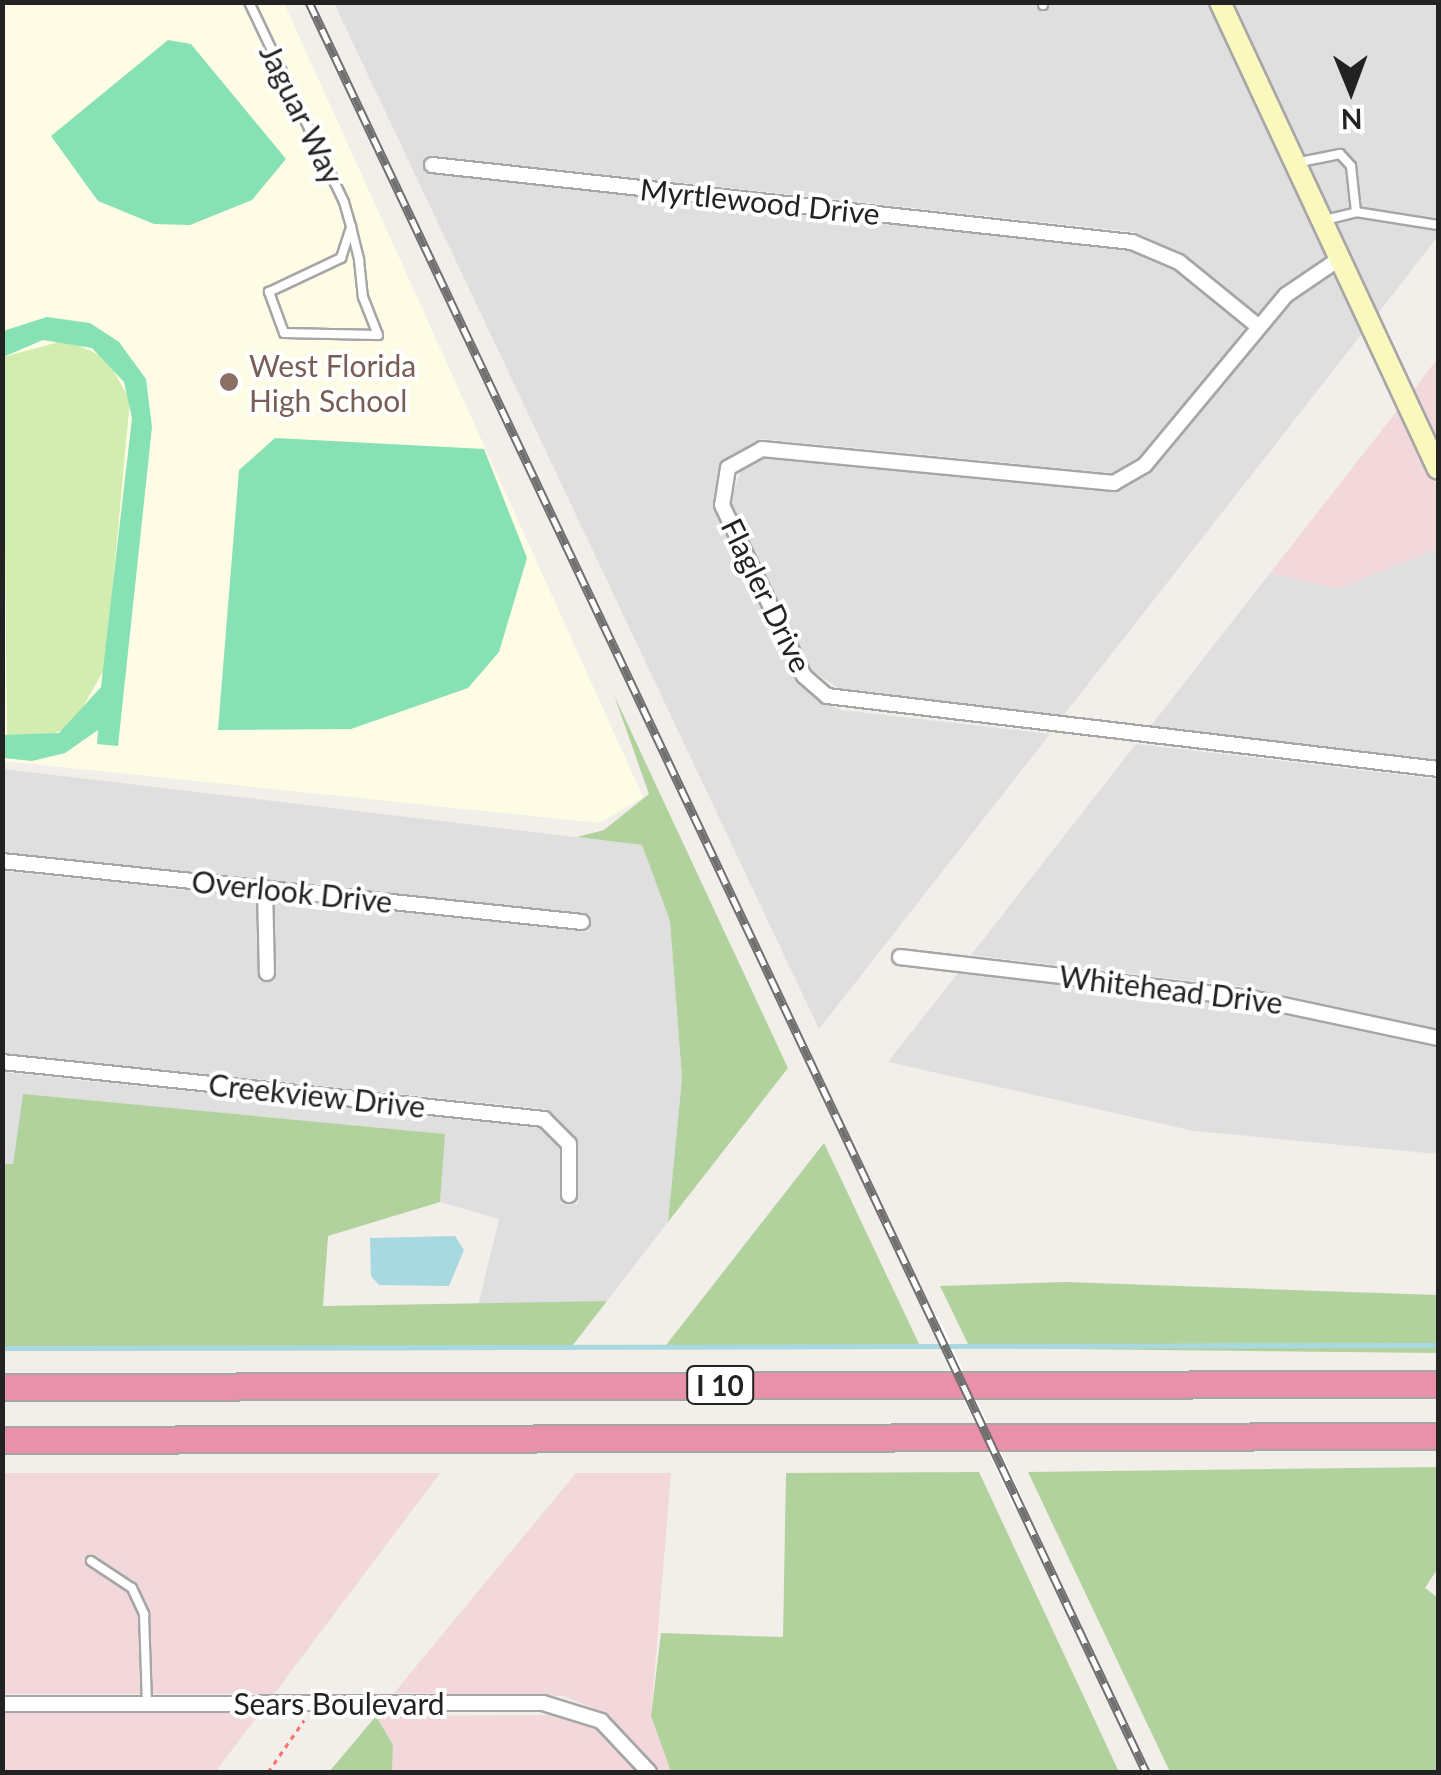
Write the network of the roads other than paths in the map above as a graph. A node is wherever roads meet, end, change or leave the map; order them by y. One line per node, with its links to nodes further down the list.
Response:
1 (249, 2): 8 (lane, Jaguar Way)
2 (1220, 2): 3 (main road)
3 (1295, 164): 5 (lane); 6 (main road)
4 (432, 165): 10 (street, Myrtlewood Drive)
5 (1356, 212): 6 (lane); 7 (lane)
6 (1322, 220): 9 (main road)
7 (1438, 225)
8 (351, 227): 8 (lane, Jaguar Way)
9 (1340, 258): 10 (street, Flagler Drive); 11 (main road)
10 (1258, 326): 12 (street, Flagler Drive)
11 (1437, 463)
12 (1438, 769)
13 (2, 861): 14 (street, Overlook Drive)
14 (265, 888): 15 (street, Overlook Drive); 17 (street)
15 (582, 922)
16 (900, 957): 18 (street, Whitehead Drive)
17 (267, 972)
18 (1438, 1038)
19 (2, 1062): 20 (street, Creekview Drive)
20 (569, 1195)
21 (1438, 1384): 22 (highway, I 10)
22 (2, 1387)
23 (1438, 1436): 24 (highway, I 10)
24 (2, 1440)
25 (91, 1562): 26 (lane)
26 (147, 1703): 27 (street, Sears Boulevard); 28 (street, Sears Boulevard)
27 (2, 1704)
28 (649, 1772)

